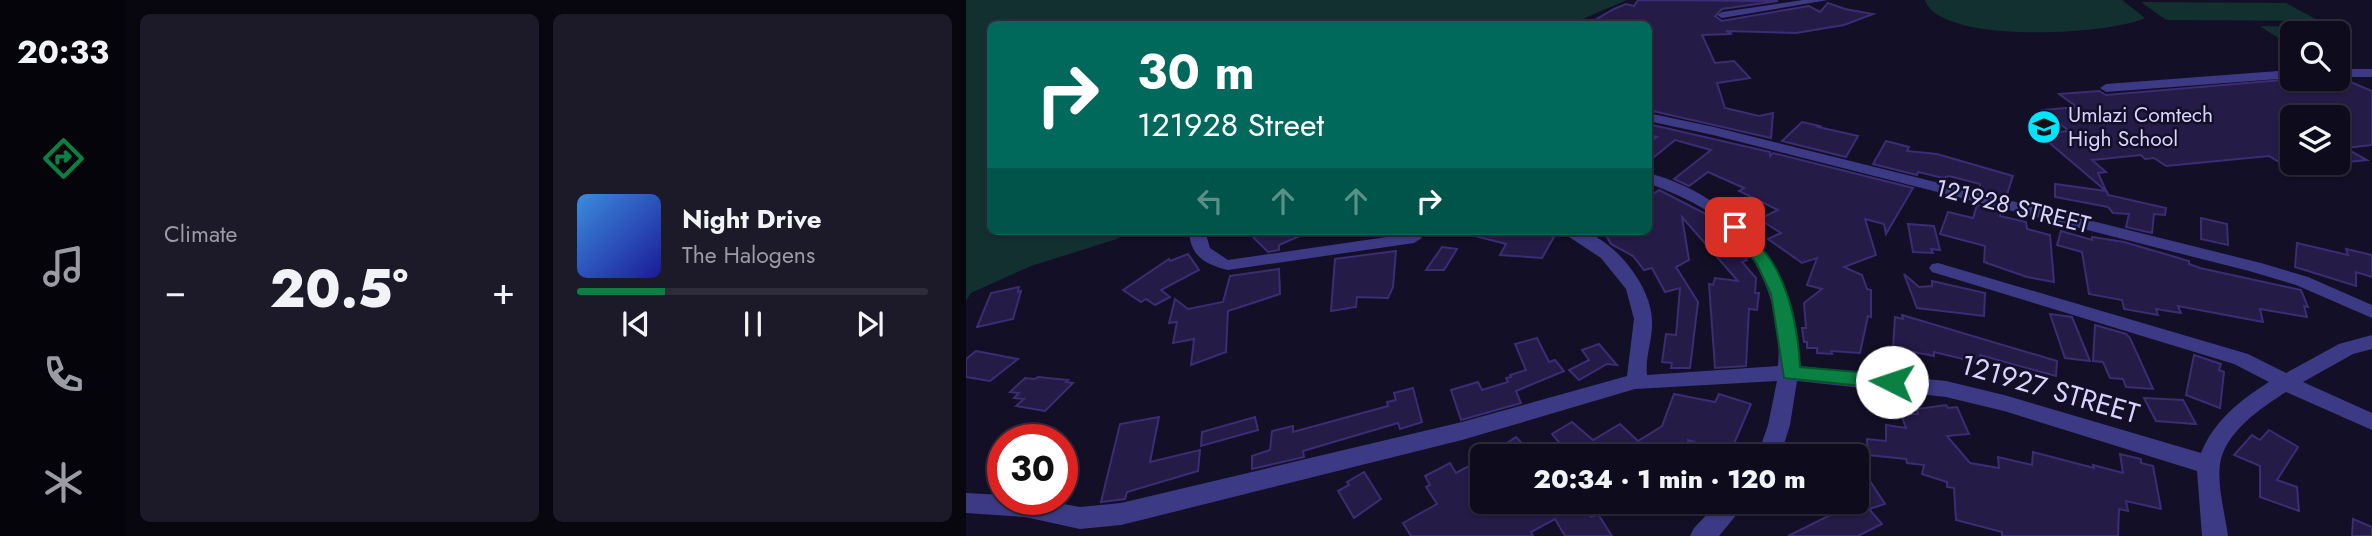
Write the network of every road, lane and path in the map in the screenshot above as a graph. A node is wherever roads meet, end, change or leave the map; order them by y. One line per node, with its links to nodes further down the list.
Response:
1 (1823, 0): 2 (street)
2 (1721, 15)
3 (2350, 74): 4 (street)
4 (2372, 74)
5 (2280, 75): 6 (street)
6 (2106, 88)
7 (1652, 118): 13 (street, 121928 STREET)
8 (1652, 179): 15 (street)
9 (1198, 235): 11 (street)
10 (1575, 235): 16 (street)
11 (1414, 238)
12 (1938, 268): 17 (street)
13 (2372, 312)
14 (2372, 342): 17 (street)
15 (1791, 373): 16 (street, 121927 STREET); 19 (street); 20 (street, 121927 STREET)
16 (1637, 381): 21 (street, 121927 STREET)
17 (2283, 382): 18 (street); 20 (street)
18 (2372, 422)
19 (1773, 444)
20 (2208, 465): 24 (street)
21 (966, 503)
22 (1724, 514): 23 (street)
23 (1703, 536)
24 (2215, 536)

